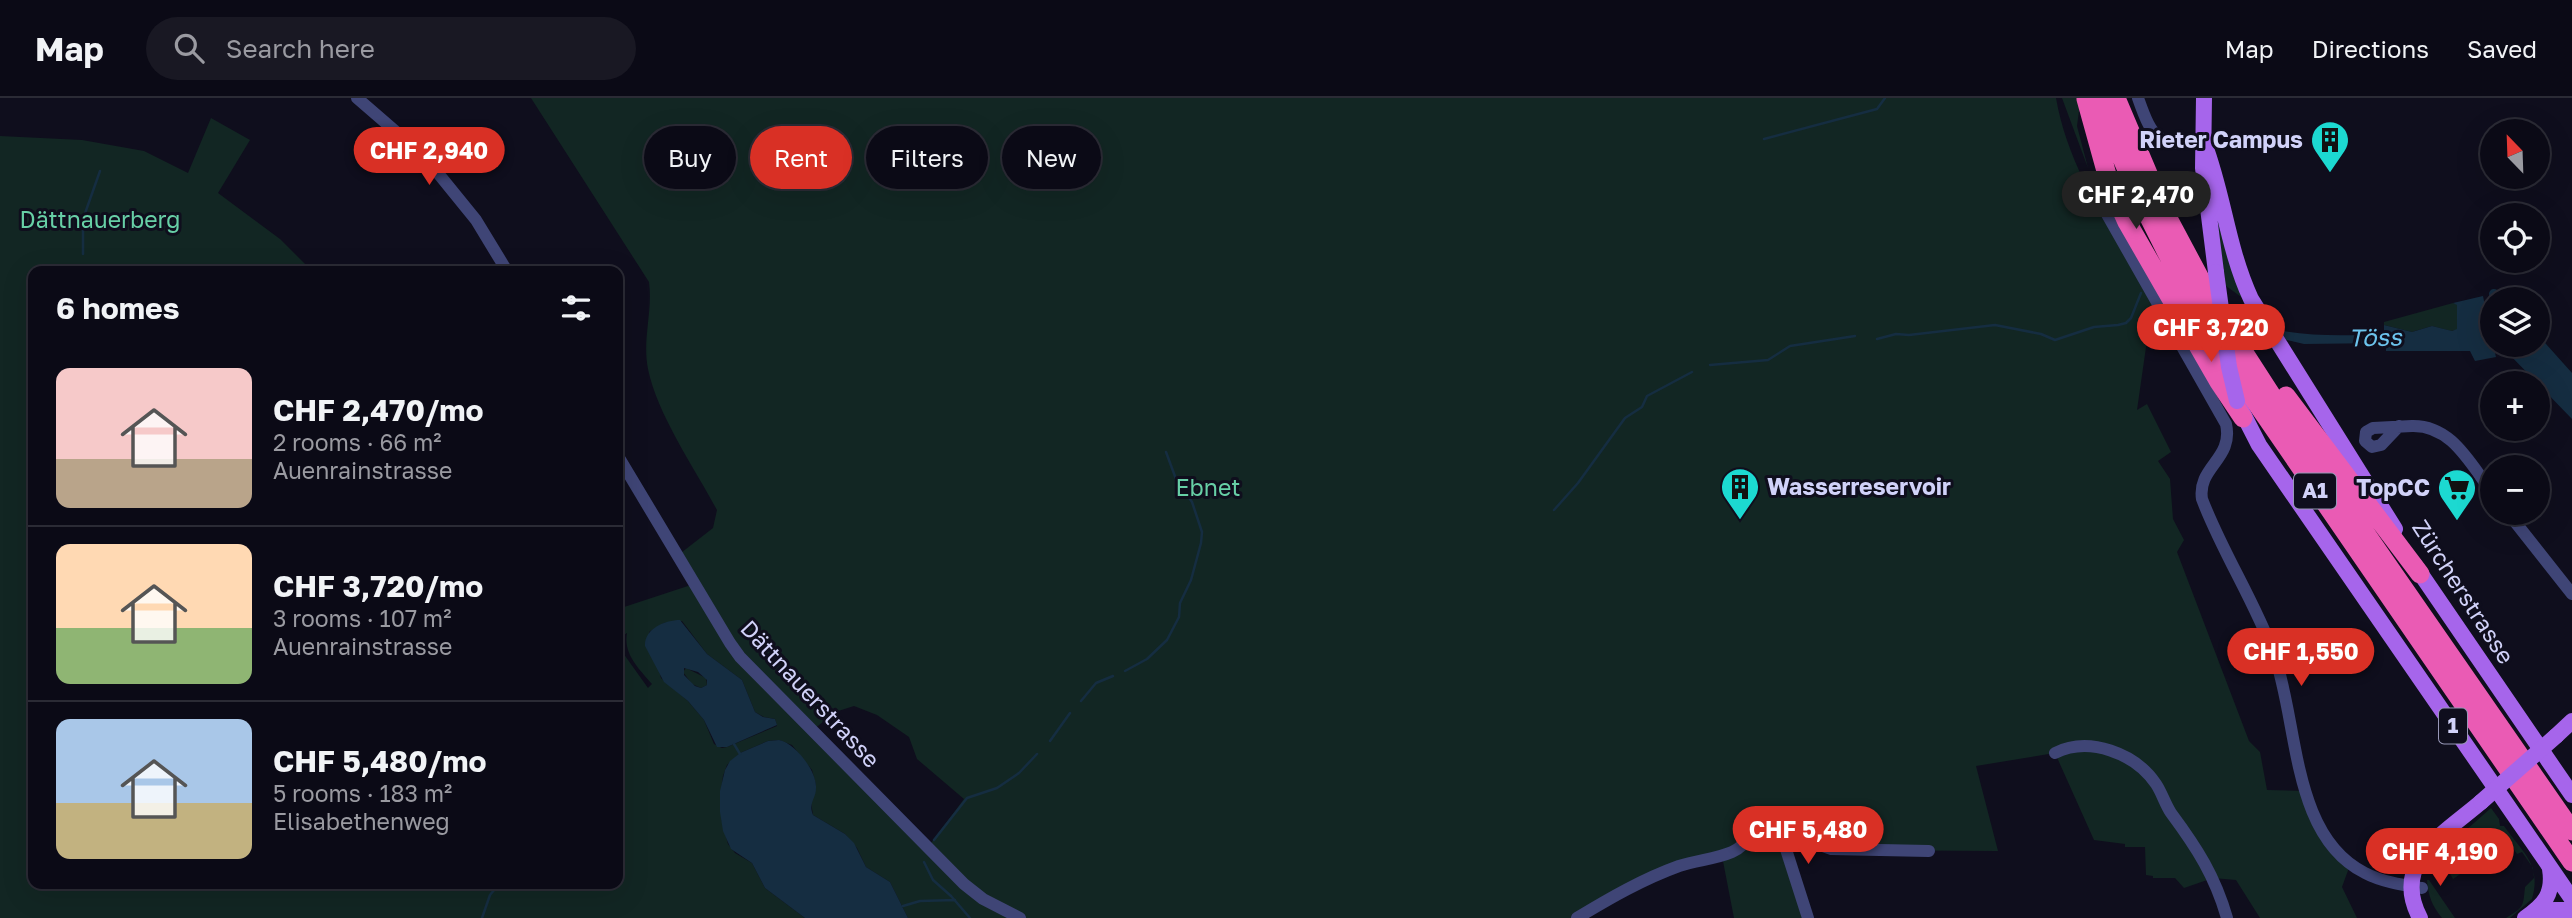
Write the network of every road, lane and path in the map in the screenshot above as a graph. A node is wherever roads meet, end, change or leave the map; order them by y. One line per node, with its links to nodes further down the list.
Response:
1 (357, 98): 9 (street)
2 (2085, 98): 11 (highway)
3 (2097, 98): 24 (highway, A1)
4 (2116, 98): 10 (highway, A1)
5 (2138, 98): 7 (street)
6 (2204, 98): 7 (main road, Zürcherstrasse / 1)
7 (2204, 143): 11 (main road, Zürcherstrasse / 1, bridge); 16 (main road, Zürcherstrasse / 1)
8 (2091, 186): 26 (street)
9 (504, 266)
10 (2242, 351): 16 (highway, A1); 22 (highway, A1)
11 (2240, 409): 25 (main road, Zürcherstrasse / 1)
12 (2399, 426): 14 (street)
13 (623, 464): 29 (street, Dättnauerstrasse)
14 (2480, 477)
15 (2518, 525): 17 (street)
16 (2420, 575): 20 (main road, Zürcherstrasse / 1)
17 (2572, 593)
18 (2572, 721): 26 (main road, bridge)
19 (2055, 753): 32 (street)
20 (2572, 795)
21 (1784, 817): 23 (street); 30 (street); 31 (street)
22 (2572, 831)
23 (1929, 850)
24 (2572, 862)
25 (2550, 867): 27 (main road, Zürcherstrasse / 1); 35 (main road)
26 (2417, 887): 33 (main road); 34 (main road)
27 (2572, 900)
28 (2572, 910): 36 (main road)
29 (1020, 918)
30 (1577, 918)
31 (1808, 918)
32 (2227, 918)
33 (2420, 918)
34 (2433, 918)
35 (2525, 918)
36 (2539, 918)

